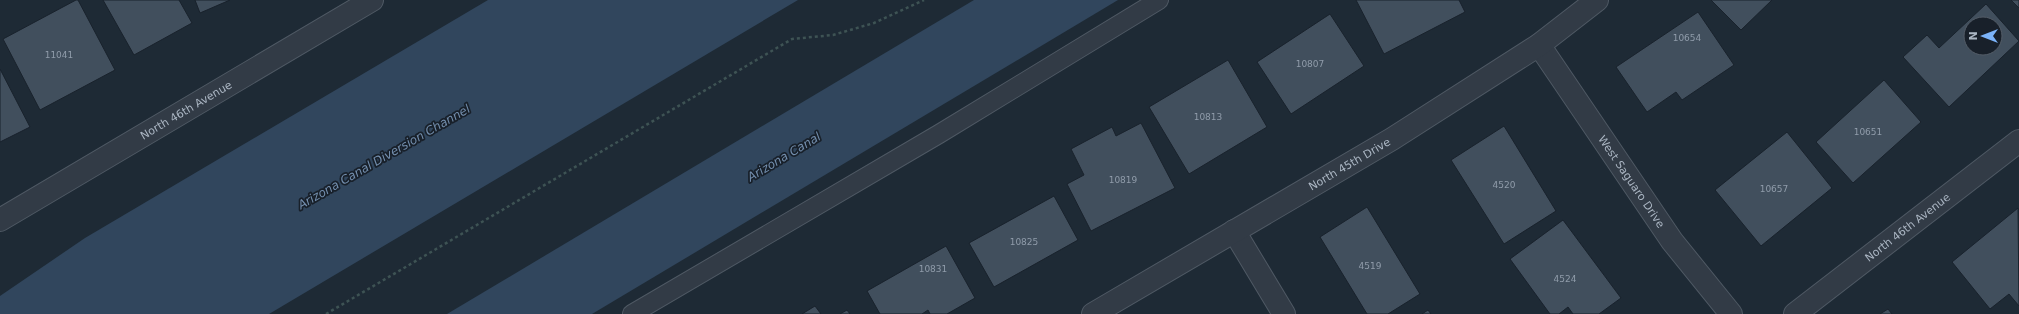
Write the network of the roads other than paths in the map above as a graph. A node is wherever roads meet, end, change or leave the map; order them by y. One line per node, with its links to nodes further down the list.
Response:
1 (372, 0): 6 (street, North 46th Avenue)
2 (1159, 0): 8 (lane)
3 (1596, 0): 4 (street, North 45th Drive)
4 (1539, 45): 7 (street, North 45th Drive); 11 (street, West Saguaro Drive)
5 (2019, 141): 12 (street, North 46th Avenue)
6 (0, 220)
7 (1234, 231): 9 (street, North 45th Drive); 10 (street)
8 (632, 314)
9 (1093, 314)
10 (1284, 314)
11 (1731, 314)
12 (1795, 314)

